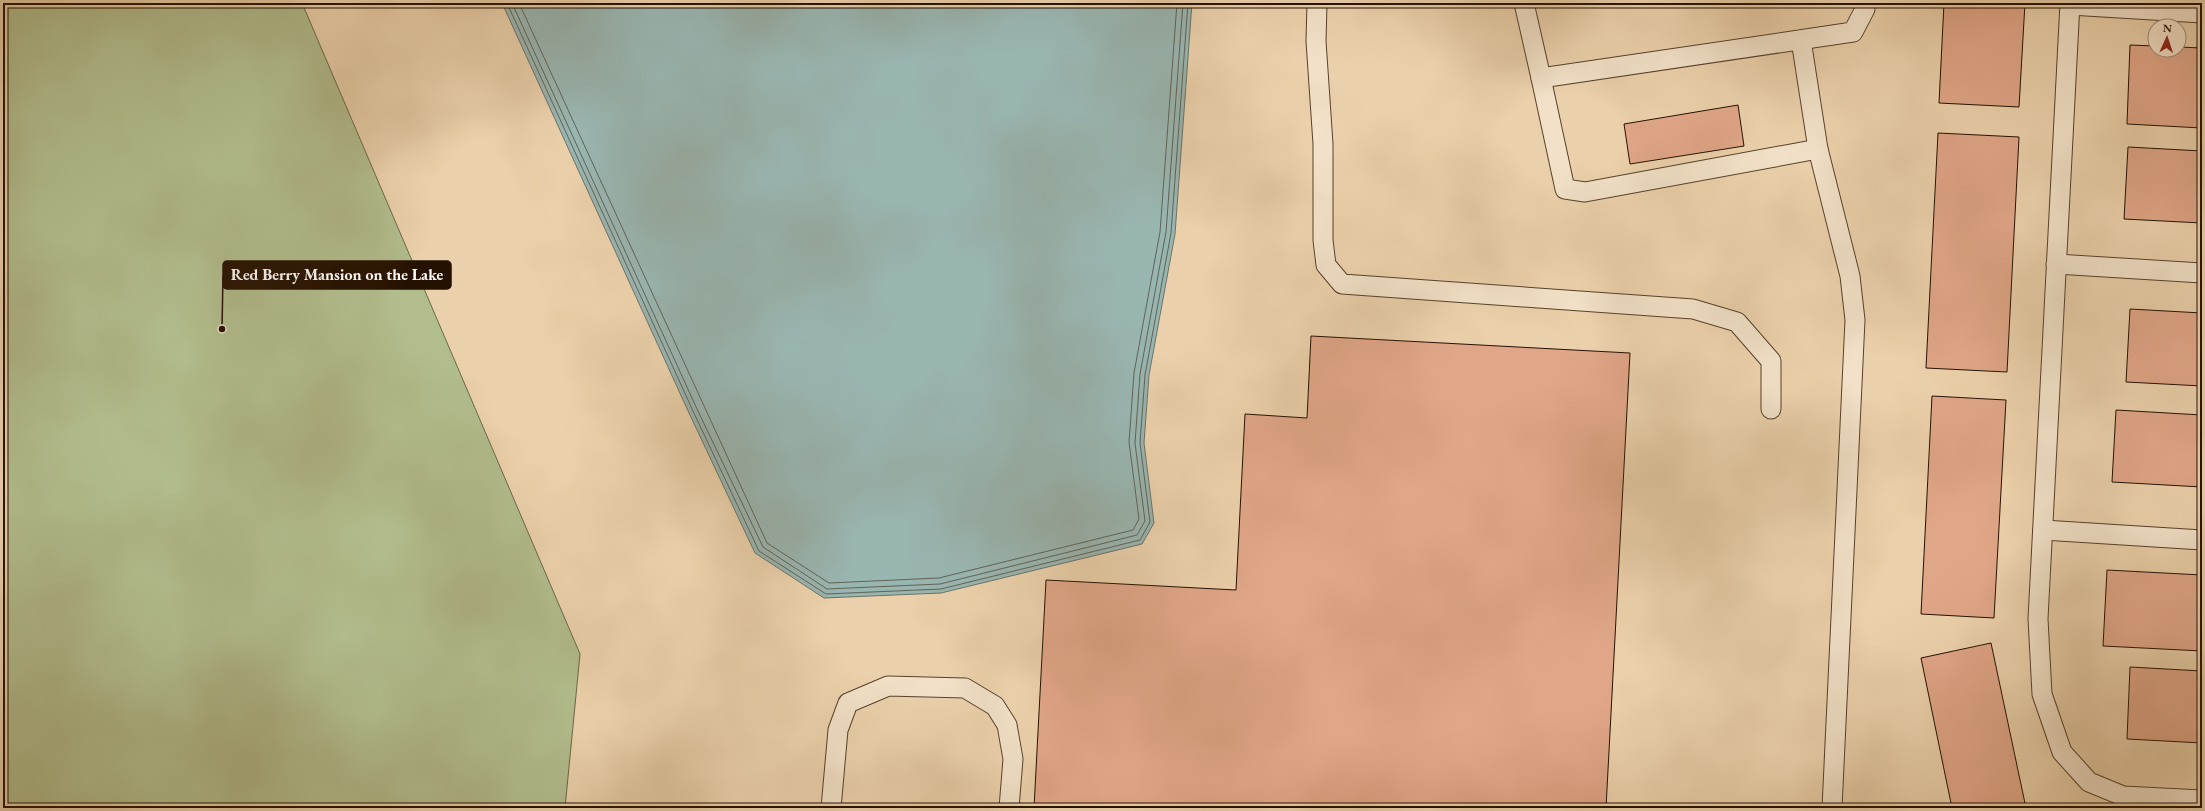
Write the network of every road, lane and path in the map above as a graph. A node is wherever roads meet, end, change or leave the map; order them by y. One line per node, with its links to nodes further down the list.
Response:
1 (1316, 3): 11 (lane)
2 (1524, 3): 7 (lane)
3 (1865, 3): 6 (lane)
4 (2070, 4): 5 (lane); 9 (lane)
5 (2202, 12)
6 (1801, 40): 7 (lane); 8 (lane)
7 (1541, 78): 8 (lane)
8 (1818, 149): 18 (lane)
9 (2056, 264): 10 (lane); 12 (lane)
10 (2202, 273)
11 (1771, 408)
12 (2042, 530): 13 (lane); 15 (lane)
13 (2202, 540)
14 (2202, 800): 15 (lane)
15 (2151, 803)
16 (831, 808): 17 (lane)
17 (1009, 808)
18 (1832, 808)

